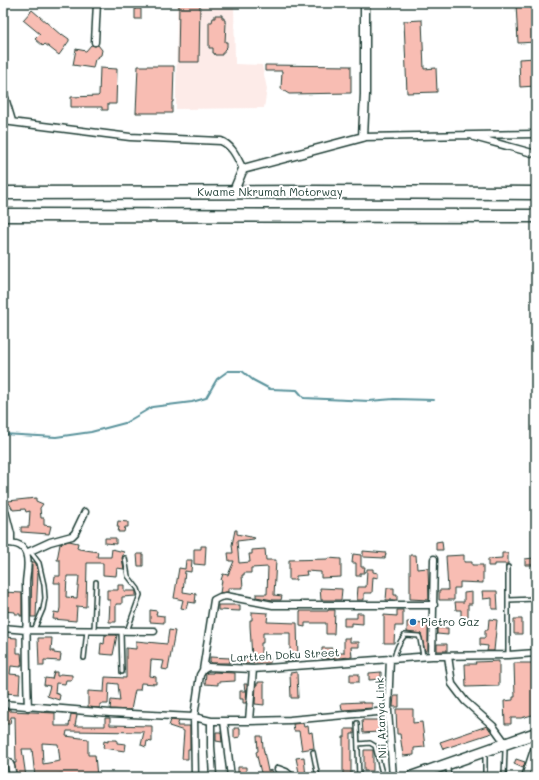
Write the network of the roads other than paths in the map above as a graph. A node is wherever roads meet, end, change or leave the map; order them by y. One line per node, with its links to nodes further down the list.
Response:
1 (97, 3): 3 (street)
2 (365, 3): 9 (street)
3 (95, 42)
4 (3, 91): 6 (street)
5 (3, 121): 6 (street)
6 (12, 121): 11 (street)
7 (536, 134): 8 (street)
8 (467, 135): 9 (street); 10 (street)
9 (363, 137): 11 (street)
10 (536, 154)
11 (243, 169): 13 (street)
12 (3, 192): 13 (highway, Kwame Nkrumah Motorway)
13 (233, 193): 14 (highway, Kwame Nkrumah Motorway)
14 (536, 193)
15 (3, 215): 16 (highway, Kwame Nkrumah Motorway)
16 (536, 216)
17 (3, 503): 20 (street)
18 (85, 512): 21 (street)
19 (3, 543): 20 (street)
20 (10, 543): 21 (street)
21 (28, 552): 30 (street); 31 (lane)
22 (125, 558): 33 (lane)
23 (434, 559): 28 (street)
24 (508, 567): 27 (lane)
25 (96, 582): 32 (lane)
26 (536, 599): 27 (lane)
27 (508, 600): 36 (lane)
28 (434, 605): 38 (street); 43 (street)
29 (3, 628): 30 (street)
30 (26, 630): 31 (street); 46 (street)
31 (34, 630): 32 (street)
32 (90, 630): 33 (street); 40 (lane)
33 (124, 631): 34 (street); 44 (lane)
34 (154, 631)
35 (536, 653): 36 (street, Lartteh Doku Street)
36 (508, 655): 39 (street, Lartteh Doku Street)
37 (423, 656): 38 (street, Lartteh Doku Street); 41 (street, Lartteh Doku Street); 41 (lane)
38 (432, 656): 39 (street, Lartteh Doku Street)
39 (448, 656): 57 (street)
40 (84, 658)
41 (392, 658): 42 (street, Lartteh Doku Street); 47 (street, Nii Atanya Link)
42 (253, 669): 43 (street, Lartteh Doku Street); 51 (street)
43 (203, 670): 48 (street)
44 (122, 672)
45 (3, 704): 46 (street)
46 (28, 707): 48 (street)
47 (388, 711): 51 (street); 71 (street, Nii Atanya Link)
48 (194, 717): 49 (street); 65 (street)
49 (211, 721): 50 (street); 63 (street)
50 (224, 721): 51 (street); 66 (street)
51 (249, 722)
52 (357, 723): 55 (lane)
53 (536, 734): 57 (main road)
54 (536, 740): 57 (main road)
55 (358, 744): 69 (lane); 70 (lane)
56 (536, 744): 76 (street)
57 (506, 747): 59 (main road); 72 (main road); 75 (lane)
58 (313, 752): 68 (lane)
59 (485, 757): 62 (main road); 74 (lane)
60 (3, 761): 64 (street)
61 (278, 769): 67 (street)
62 (448, 773): 73 (main road)
63 (213, 776)
64 (13, 777)
65 (195, 777)
66 (231, 777)
67 (292, 777)
68 (318, 777)
69 (359, 777)
70 (383, 777)
71 (393, 777)
72 (410, 777)
73 (425, 777)
74 (485, 777)
75 (504, 777)
76 (525, 777)

